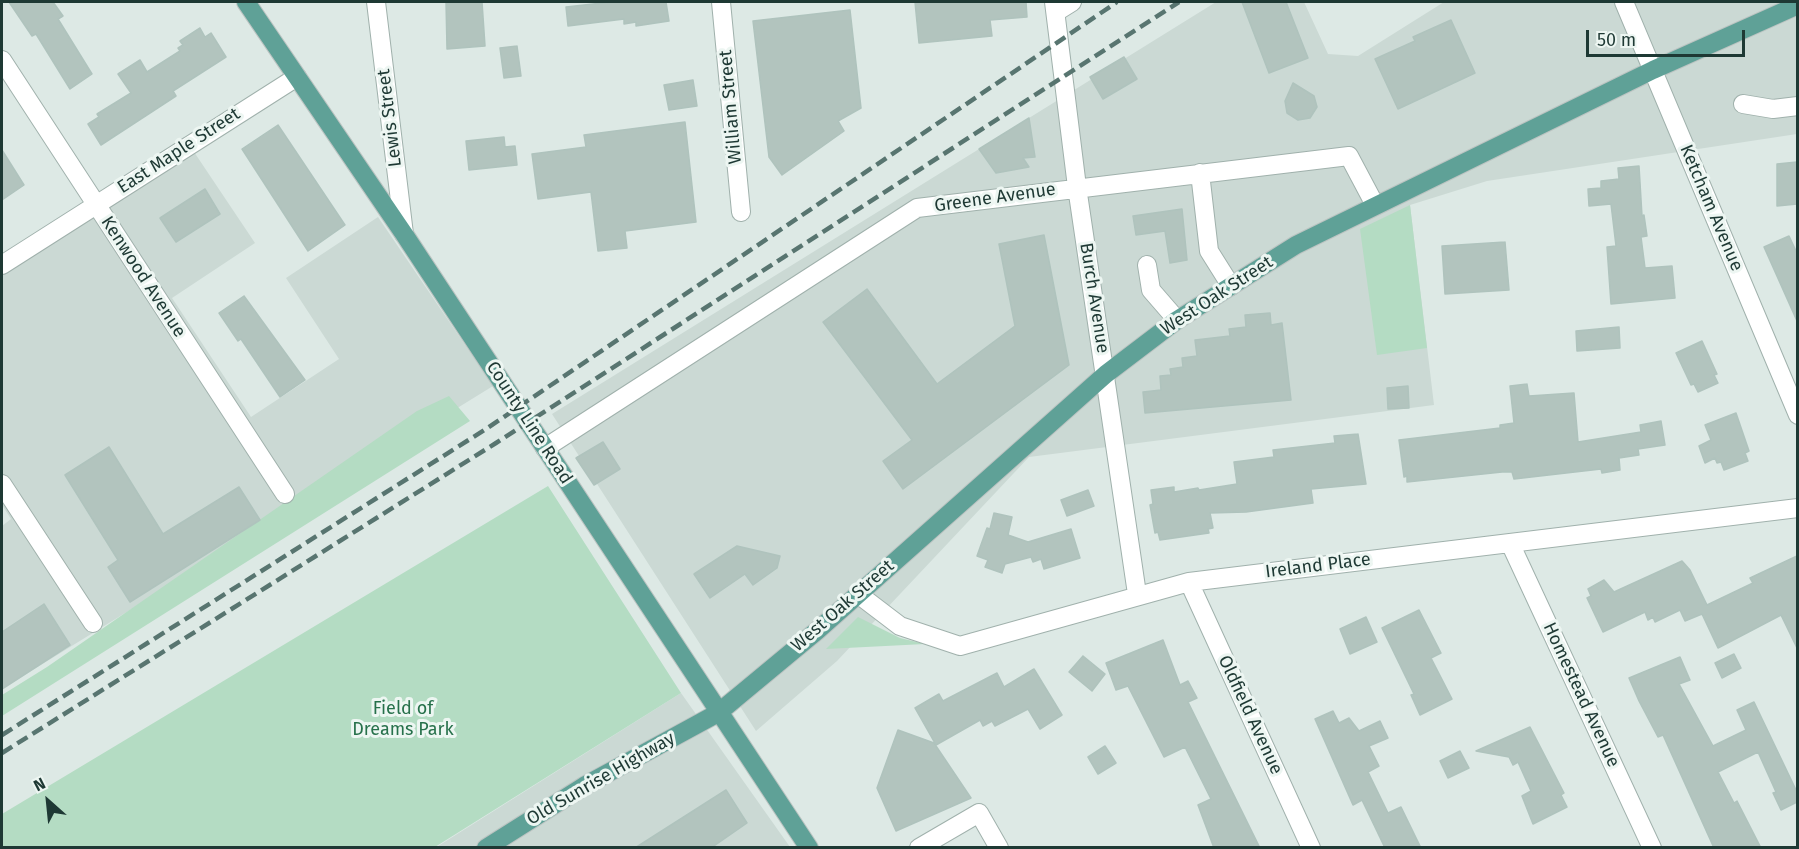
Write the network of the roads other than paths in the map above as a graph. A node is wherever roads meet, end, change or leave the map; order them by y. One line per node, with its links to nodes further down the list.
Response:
1 (246, 2): 10 (main road, County Line Road)
2 (376, 2): 18 (street, Lewis Street)
3 (721, 2): 17 (street, William Street)
4 (1072, 2): 7 (street)
5 (1623, 2): 9 (street, Ketcham Avenue)
6 (1797, 5): 9 (main road, West Oak Street)
7 (1055, 7): 14 (street, Burch Avenue)
8 (2, 60): 15 (street, Kenwood Avenue)
9 (1653, 70): 16 (main road, West Oak Street); 24 (street, Ketcham Avenue)
10 (297, 77): 15 (street, East Maple Street); 18 (main road, County Line Road)
11 (1743, 104): 12 (street)
12 (1797, 106)
13 (1200, 173): 14 (street, Greene Avenue); 16 (street, Greene Avenue); 21 (street)
14 (1077, 187): 23 (street, Burch Avenue); 25 (street, Greene Avenue)
15 (96, 205): 19 (street, East Maple Street); 27 (street, Kenwood Avenue)
16 (1375, 205): 21 (main road, West Oak Street)
17 (741, 212)
18 (404, 234): 25 (main road, County Line Road)
19 (2, 265)
20 (1147, 265): 22 (street)
21 (1231, 286): 22 (main road, West Oak Street)
22 (1177, 320): 23 (main road, West Oak Street)
23 (1106, 374): 31 (main road, West Oak Street); 32 (street, Burch Avenue)
24 (1797, 415)
25 (545, 448): 34 (main road, County Line Road)
26 (2, 484): 33 (street)
27 (285, 494)
28 (1797, 508): 29 (street, Ireland Place)
29 (1510, 543): 30 (street, Ireland Place); 40 (street, Homestead Avenue)
30 (1189, 582): 32 (street, Ireland Place); 39 (street, Oldfield Avenue)
31 (858, 594): 32 (street, Ireland Place); 34 (main road, West Oak Street)
32 (1137, 594)
33 (93, 623)
34 (718, 713): 35 (main road, Old Sunrise Highway); 36 (main road, County Line Road)
35 (486, 848)
36 (809, 848)
37 (919, 848): 38 (street)
38 (999, 848)
39 (1311, 848)
40 (1652, 848)

